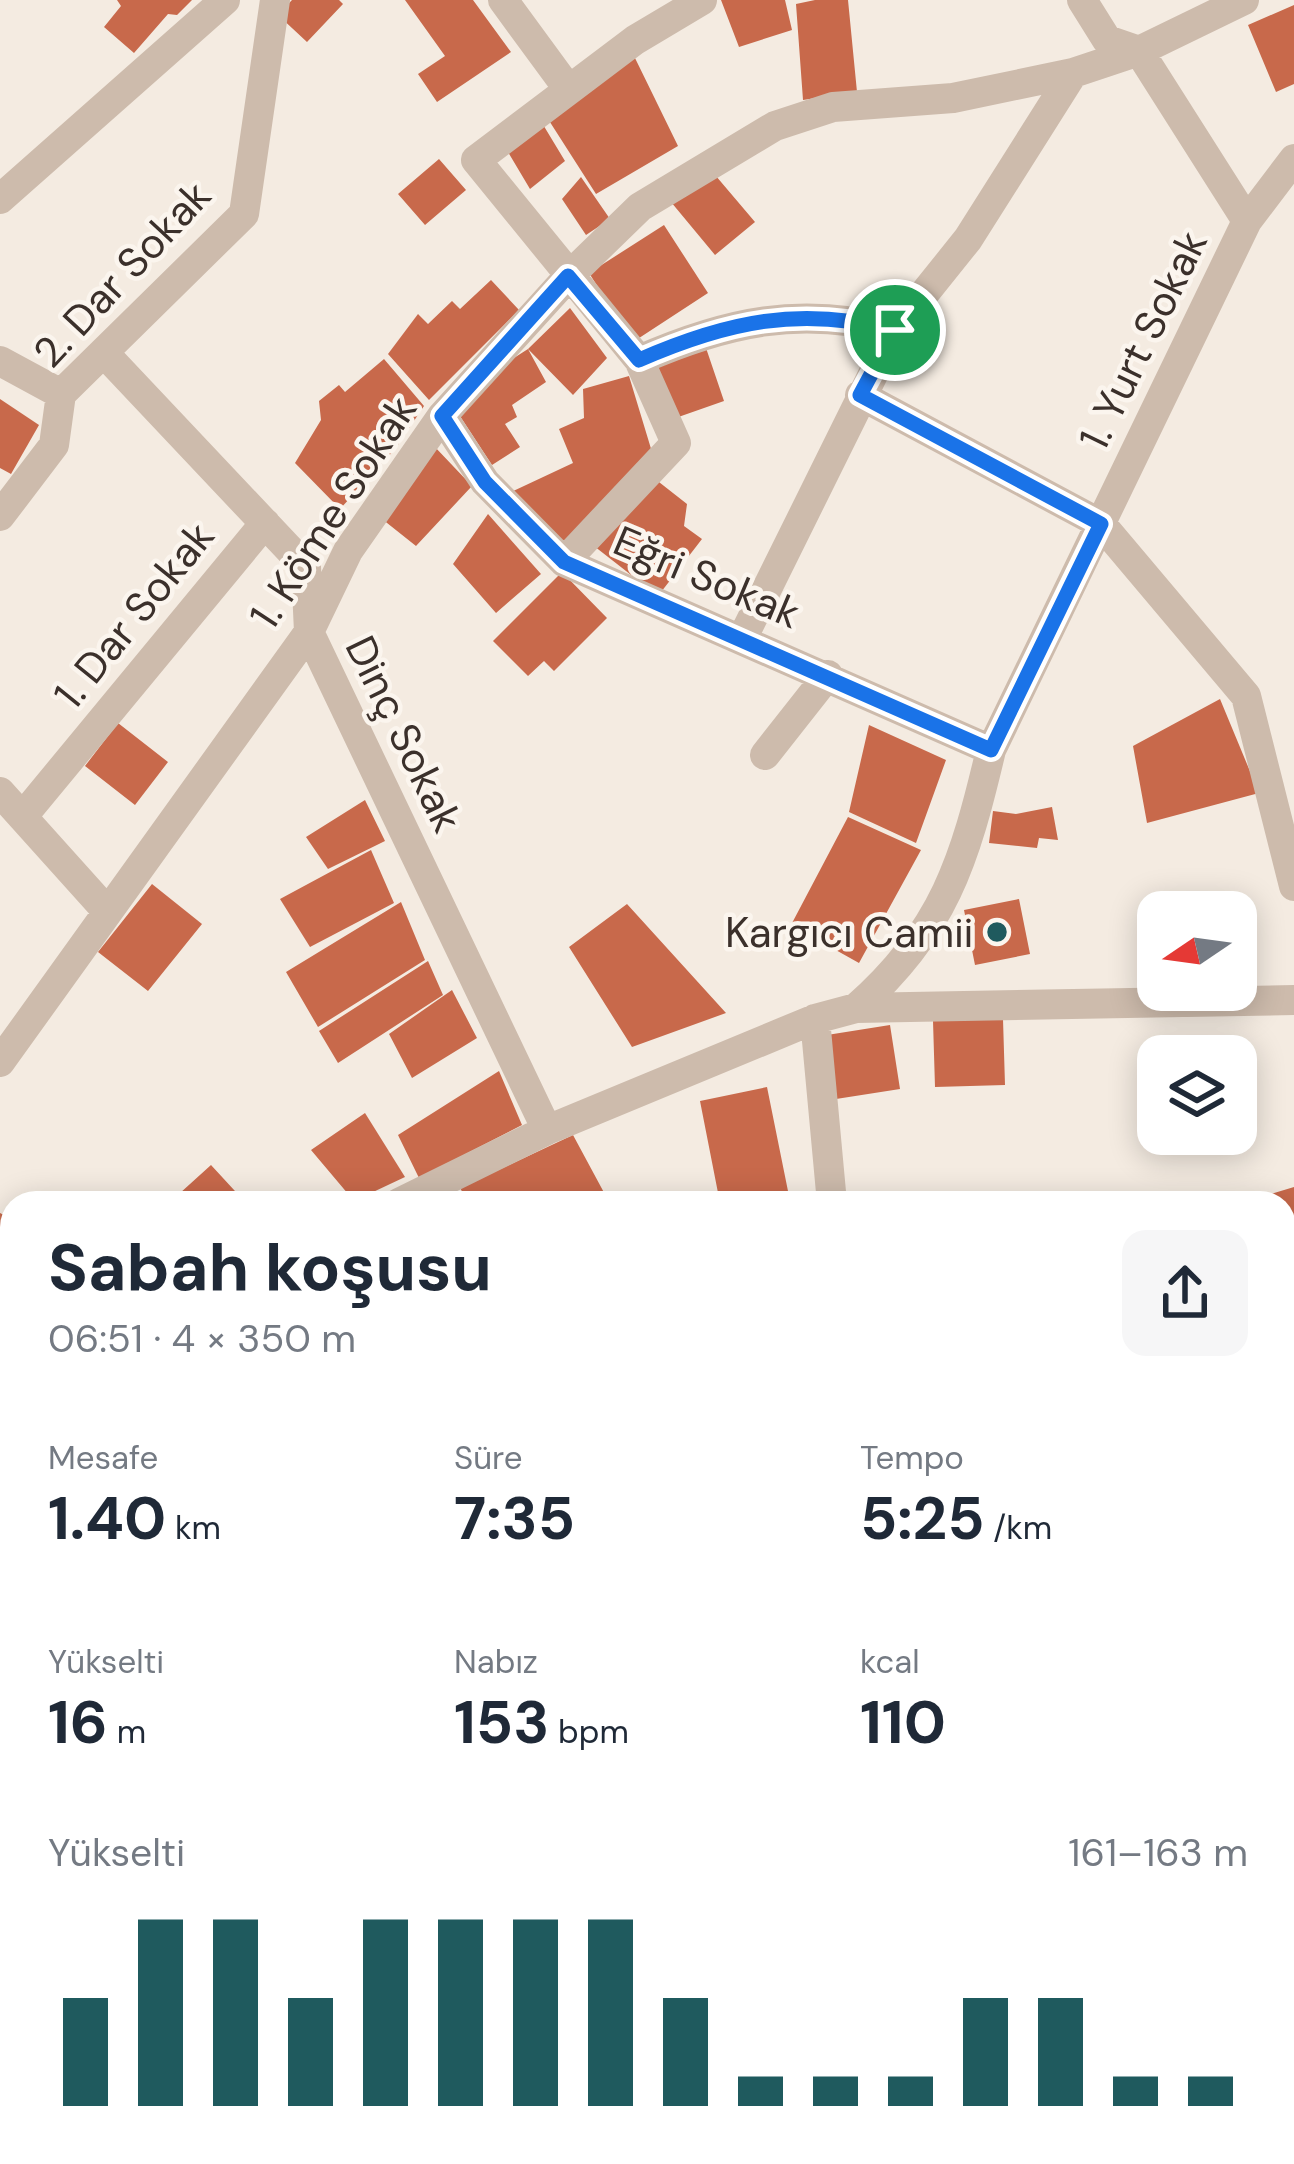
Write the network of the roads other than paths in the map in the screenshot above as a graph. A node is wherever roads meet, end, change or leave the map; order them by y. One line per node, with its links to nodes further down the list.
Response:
1 (225, 0): 11 (street)
2 (275, 0): 15 (street, 2. Dar Sokak)
3 (503, 0): 9 (street)
4 (702, 0): 9 (street)
5 (1082, 0): 7 (street)
6 (1244, 0): 7 (street, 1. Köme Sokak)
7 (1139, 51): 8 (street, 1. Köme Sokak); 12 (street)
8 (1073, 73): 13 (street, 1. Köme Sokak); 14 (street)
9 (569, 90): 13 (street)
10 (1293, 162): 12 (street, 1. Yurt Sokak)
11 (0, 199)
12 (1247, 220): 23 (street, 1. Yurt Sokak)
13 (568, 276): 16 (street); 20 (street, 1. Köme Sokak)
14 (895, 330): 16 (street); 19 (street)
15 (105, 354): 18 (street, 2. Dar Sokak); 22 (street, Dinç Sokak)
16 (639, 360): 24 (street)
17 (0, 361): 18 (street)
18 (61, 394): 21 (street, 2. Dar Sokak)
19 (860, 395): 23 (street); 26 (street)
20 (442, 416): 24 (street, Eğri Sokak); 25 (street, 1. Köme Sokak)
21 (0, 516)
22 (265, 523): 25 (street, Dinç Sokak); 31 (street, 1. Dar Sokak)
23 (1101, 524): 28 (street, 1. Yurt Sokak); 32 (street)
24 (564, 562): 26 (street, Eğri Sokak)
25 (309, 632): 33 (street, 1. Köme Sokak); 38 (street, Dinç Sokak)
26 (743, 638): 27 (street, Eğri Sokak)
27 (828, 675): 28 (street, Eğri Sokak); 29 (street)
28 (991, 750): 35 (street, 1. Yurt Sokak)
29 (766, 755)
30 (0, 792): 31 (street)
31 (23, 816): 33 (street)
32 (1294, 886)
33 (106, 910): 37 (street, 1. Köme Sokak)
34 (1294, 1000): 35 (street)
35 (856, 1008): 36 (street)
36 (815, 1019): 38 (street); 40 (street)
37 (0, 1062)
38 (547, 1130): 39 (street)
39 (447, 1191)
40 (831, 1191)

